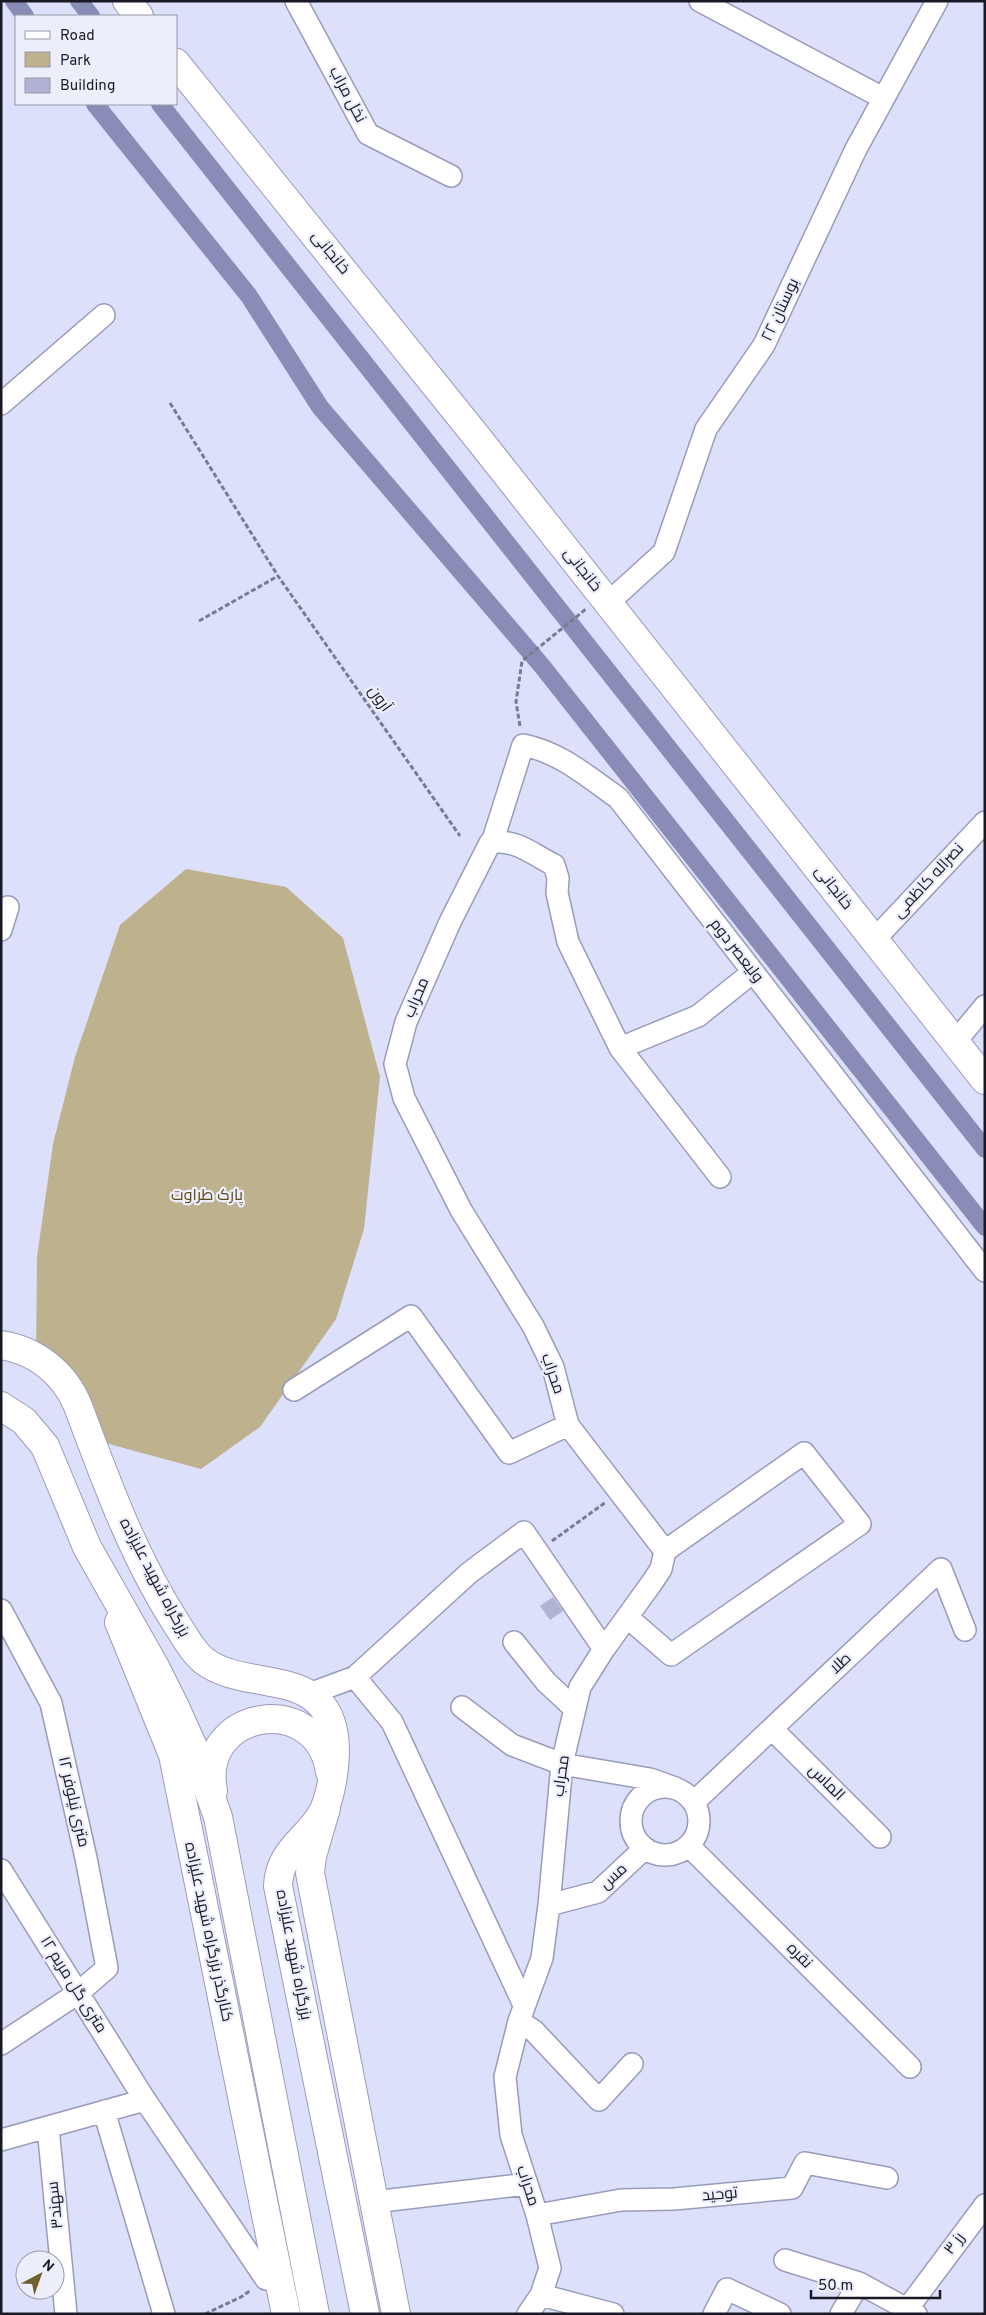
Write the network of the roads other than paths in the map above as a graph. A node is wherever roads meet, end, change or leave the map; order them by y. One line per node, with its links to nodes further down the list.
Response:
1 (127, 1): 5 (main road)
2 (296, 1): 8 (street, نخل مراب)
3 (700, 1): 7 (street)
4 (937, 1): 7 (street, بوستان ۲۲)
5 (138, 15)
6 (178, 66): 11 (main road, خانجانی)
7 (884, 98): 11 (street, بوستان ۲۲)
8 (451, 176)
9 (104, 315): 10 (street)
10 (1, 404)
11 (598, 604): 16 (main road, خانجانی)
12 (985, 822): 16 (street, نصراله کاظمی)
13 (492, 843): 17 (street, ولیعصر دوم); 20 (street); 27 (street, محراب)
14 (8, 907): 15 (street)
15 (1, 930)
16 (874, 940): 19 (main road, خانجانی)
17 (753, 972): 20 (street); 23 (street, ولیعصر دوم)
18 (985, 1006): 19 (street)
19 (955, 1042): 21 (main road, خانجانی)
20 (620, 1048): 22 (street)
21 (985, 1080)
22 (720, 1176)
23 (985, 1271)
24 (1, 1345): 36 (main road, بزرگراه شهید علیزاده)
25 (294, 1390): 27 (street)
26 (1, 1406): 29 (main road)
27 (568, 1425): 28 (street, محراب)
28 (665, 1551): 31 (street, محراب); 31 (street)
29 (94, 1560): 44 (main road); 65 (main road, کنارگذر بزرگراه شهید علیزاده)
30 (1, 1610): 50 (street, ۱۲ متری نیلوفر)
31 (627, 1618): 34 (street, محراب)
32 (965, 1630): 39 (street, طلا)
33 (514, 1642): 38 (street)
34 (604, 1649): 35 (street); 38 (street, محراب)
35 (355, 1677): 36 (street); 51 (street)
36 (308, 1694): 42 (main road, بزرگراه شهید علیزاده)
37 (462, 1707): 40 (street)
38 (575, 1709): 40 (street, محراب)
39 (772, 1729): 43 (street, طلا); 45 (street, الماس)
40 (562, 1764): 41 (street); 49 (street, محراب)
41 (675, 1788): 43 (street); 47 (street)
42 (330, 1790): 44 (main road); 73 (main road, بزرگراه شهید علیزاده); 74 (main road)
43 (694, 1802): 46 (street)
44 (218, 1817): 72 (main road)
45 (880, 1837)
46 (689, 1846): 47 (street); 54 (street, نقره)
47 (645, 1848): 49 (street, مس)
48 (1, 1870): 50 (street, ۱۲ متری گل مریم)
49 (549, 1905): 51 (street, محراب)
50 (78, 1993): 52 (street); 55 (street, ۱۲ متری گل مریم)
51 (522, 2013): 53 (street); 60 (street, محراب)
52 (1, 2044)
53 (632, 2064)
54 (910, 2067)
55 (144, 2100): 56 (street); 65 (street, ۱۲ متری گل مریم)
56 (104, 2112): 57 (street); 70 (street)
57 (48, 2127): 58 (street); 69 (street, سهند۳)
58 (1, 2140)
59 (888, 2178): 63 (street, توحید)
60 (526, 2184): 61 (street); 63 (street, محراب)
61 (382, 2202)
62 (985, 2205): 68 (street, رز ۳)
63 (536, 2215): 67 (street, محراب)
64 (785, 2260): 66 (street)
65 (273, 2280): 71 (main road, کنارگذر بزرگراه شهید علیزاده)
66 (859, 2283): 68 (street); 79 (street)
67 (540, 2296): 75 (street, محراب); 76 (street)
68 (912, 2311)
69 (66, 2314)
70 (164, 2314)
71 (286, 2314)
72 (315, 2314)
73 (365, 2314)
74 (396, 2314)
75 (528, 2314)
76 (613, 2314)
77 (714, 2314): 78 (street)
78 (780, 2314)
79 (841, 2314)

